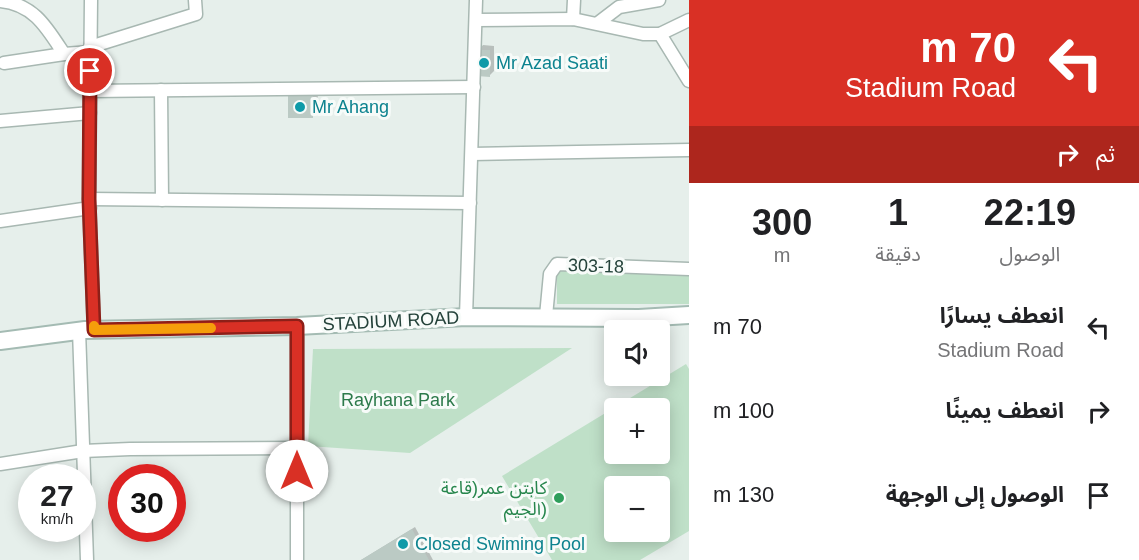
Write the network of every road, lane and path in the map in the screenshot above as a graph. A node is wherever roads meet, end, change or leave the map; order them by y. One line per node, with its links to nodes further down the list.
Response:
1 (91, 0): 12 (street)
2 (195, 0): 12 (street)
3 (476, 0): 8 (street)
4 (574, 0): 7 (street)
5 (659, 0): 10 (street)
6 (0, 2): 13 (street)
7 (573, 19): 8 (street); 10 (street)
8 (476, 20): 16 (street)
9 (689, 20): 11 (street)
10 (598, 23): 11 (street)
11 (660, 34): 15 (street)
12 (90, 50): 13 (street); 18 (street)
13 (64, 54): 14 (street)
14 (4, 63)
15 (689, 81)
16 (474, 87): 17 (street); 22 (street)
17 (161, 90): 18 (street); 23 (street)
18 (90, 91): 19 (street)
19 (90, 113): 20 (street); 25 (street)
20 (0, 121)
21 (689, 150): 22 (street)
22 (472, 154): 24 (street)
23 (162, 200): 24 (street); 25 (street)
24 (470, 202): 30 (street)
25 (90, 203): 26 (street); 34 (street)
26 (0, 221)
27 (689, 269): 29 (street, 303-18)
28 (689, 315): 31 (main road)
29 (546, 316): 30 (main road, STADIUM ROAD); 31 (main road, STADIUM ROAD)
30 (466, 317): 33 (main road, STADIUM ROAD)
31 (639, 318): 32 (main road)
32 (689, 323)
33 (297, 326): 34 (main road, STADIUM ROAD); 36 (street)
34 (87, 330): 35 (main road, STADIUM ROAD); 37 (street)
35 (0, 340)
36 (297, 448): 37 (street); 40 (street)
37 (83, 451): 38 (street); 39 (street)
38 (0, 464)
39 (87, 560)
40 (297, 560)

